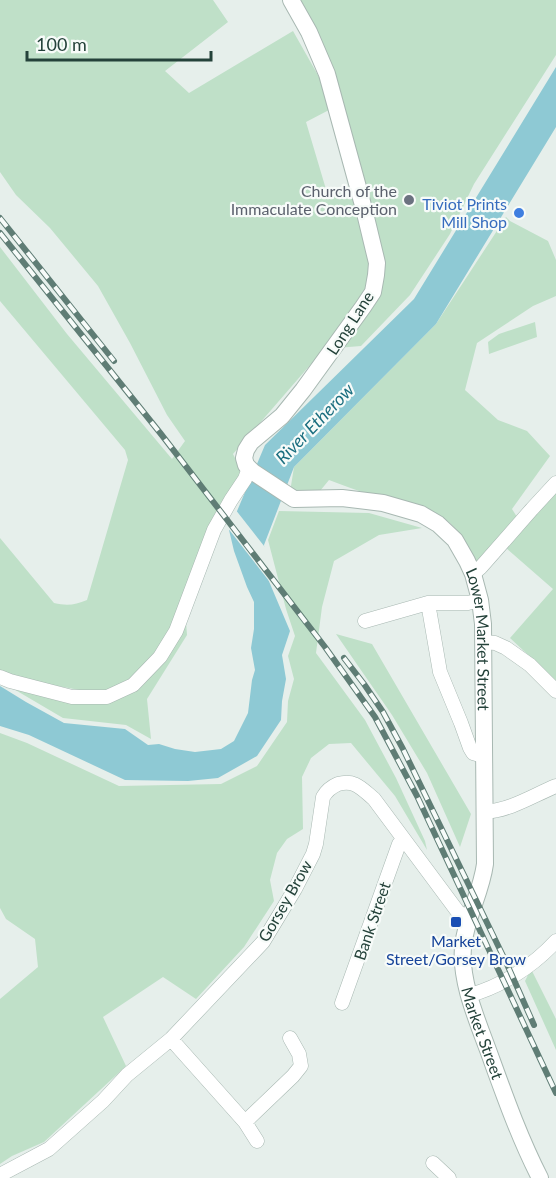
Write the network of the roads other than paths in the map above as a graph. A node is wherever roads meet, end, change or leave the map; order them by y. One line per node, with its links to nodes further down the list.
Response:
1 (291, 0): 2 (street, Long Lane)
2 (251, 470): 4 (street, Lower Market Street); 9 (street)
3 (556, 483): 4 (street)
4 (473, 574): 5 (street, Lower Market Street)
5 (480, 600): 6 (street); 8 (street, Lower Market Street)
6 (428, 603): 7 (street); 11 (street)
7 (365, 621)
8 (483, 642): 10 (street); 11 (street, Lower Market Street)
9 (0, 677)
10 (556, 691)
11 (483, 756): 13 (street, Lower Market Street)
12 (556, 786): 13 (street)
13 (485, 812): 15 (street, Lower Market Street)
14 (404, 840): 15 (street, Gorsey Brow); 18 (street, Bank Street); 20 (street, Gorsey Brow)
15 (468, 918): 17 (street, Market Street)
16 (556, 941): 17 (street)
17 (470, 994): 26 (street, Market Street)
18 (342, 1003)
19 (290, 1038): 21 (street)
20 (171, 1039): 21 (street); 24 (street, Gorsey Brow)
21 (244, 1122): 22 (street)
22 (257, 1141)
23 (432, 1163): 25 (street)
24 (0, 1175)
25 (449, 1178)
26 (540, 1178)

